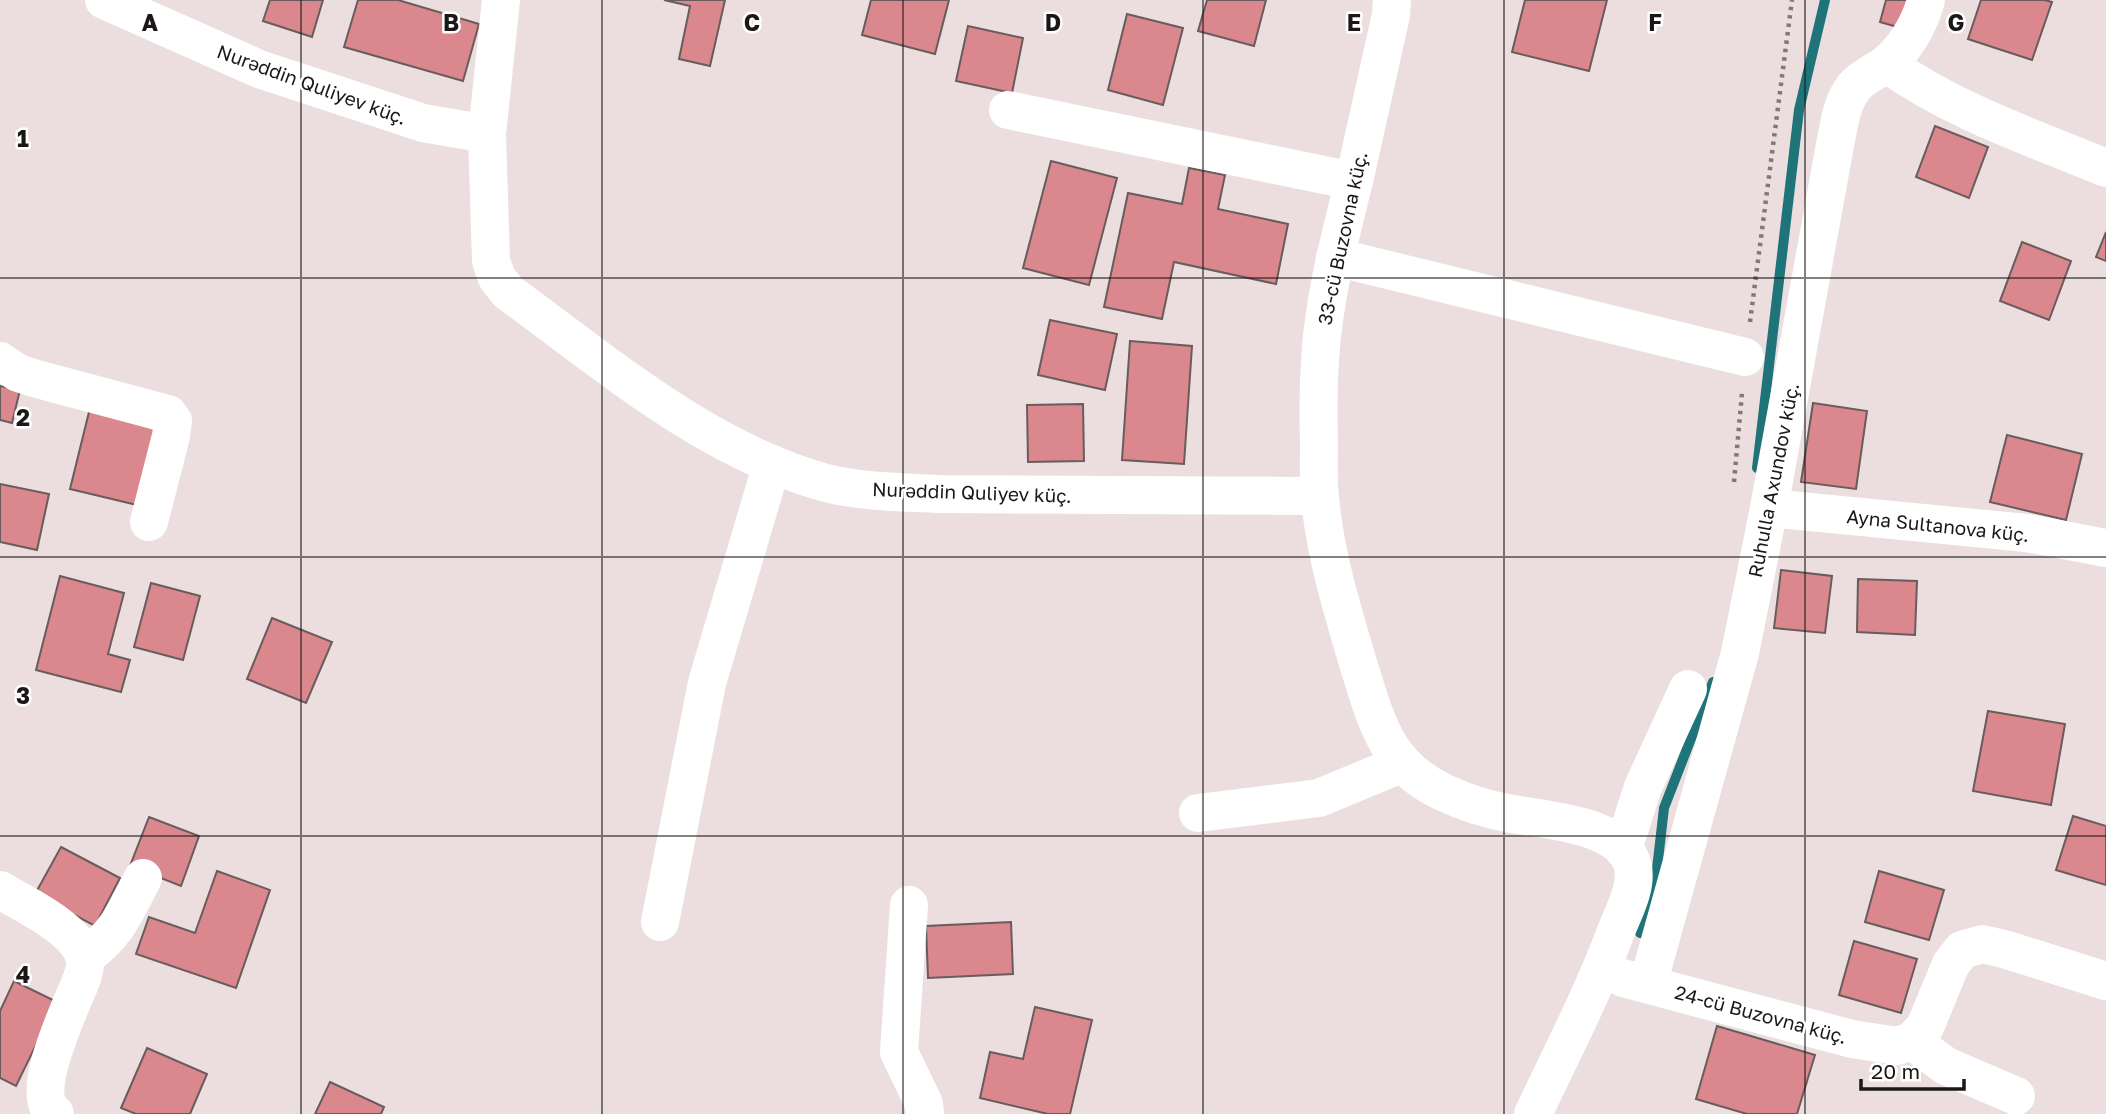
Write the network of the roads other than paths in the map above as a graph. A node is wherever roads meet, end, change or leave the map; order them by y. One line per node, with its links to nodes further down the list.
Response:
1 (104, 0): 7 (street, Nurəddin Quliyev küç.)
2 (501, 0): 7 (street, Nurəddin Quliyev küç.)
3 (1392, 0): 9 (street, 33-cü Buzovna küç.)
4 (1926, 0): 5 (street, Ruhulla Axundov küç.)
5 (1887, 64): 8 (street); 15 (street, Ruhulla Axundov küç.)
6 (1008, 110): 9 (street)
7 (487, 134): 13 (street, Nurəddin Quliyev küç.)
8 (2106, 168)
9 (1353, 181): 10 (street, 33-cü Buzovna küç.)
10 (1335, 257): 11 (street); 14 (street, 33-cü Buzovna küç.)
11 (1745, 358)
12 (0, 361): 16 (street)
13 (772, 464): 14 (street, Nurəddin Quliyev küç.); 25 (street)
14 (1320, 496): 19 (street, 33-cü Buzovna küç.)
15 (1769, 509): 17 (street, Ayna Sultanova küç.); 29 (street, Ruhulla Axundov küç.)
16 (149, 522)
17 (2106, 548)
18 (1688, 689): 21 (street)
19 (1401, 764): 20 (street); 21 (street, 33-cü Buzovna küç.)
20 (1198, 813)
21 (1623, 849): 27 (street)
22 (143, 878): 26 (street)
23 (0, 890): 26 (street)
24 (909, 905): 33 (street)
25 (660, 922)
26 (85, 957): 32 (street)
27 (1600, 972): 29 (street, 24-cü Buzovna küç.); 34 (street)
28 (2106, 981): 30 (street)
29 (1648, 984): 30 (street, 24-cü Buzovna küç.)
30 (1912, 1041): 31 (street)
31 (2016, 1096)
32 (49, 1111)
33 (925, 1114)
34 (1533, 1114)

